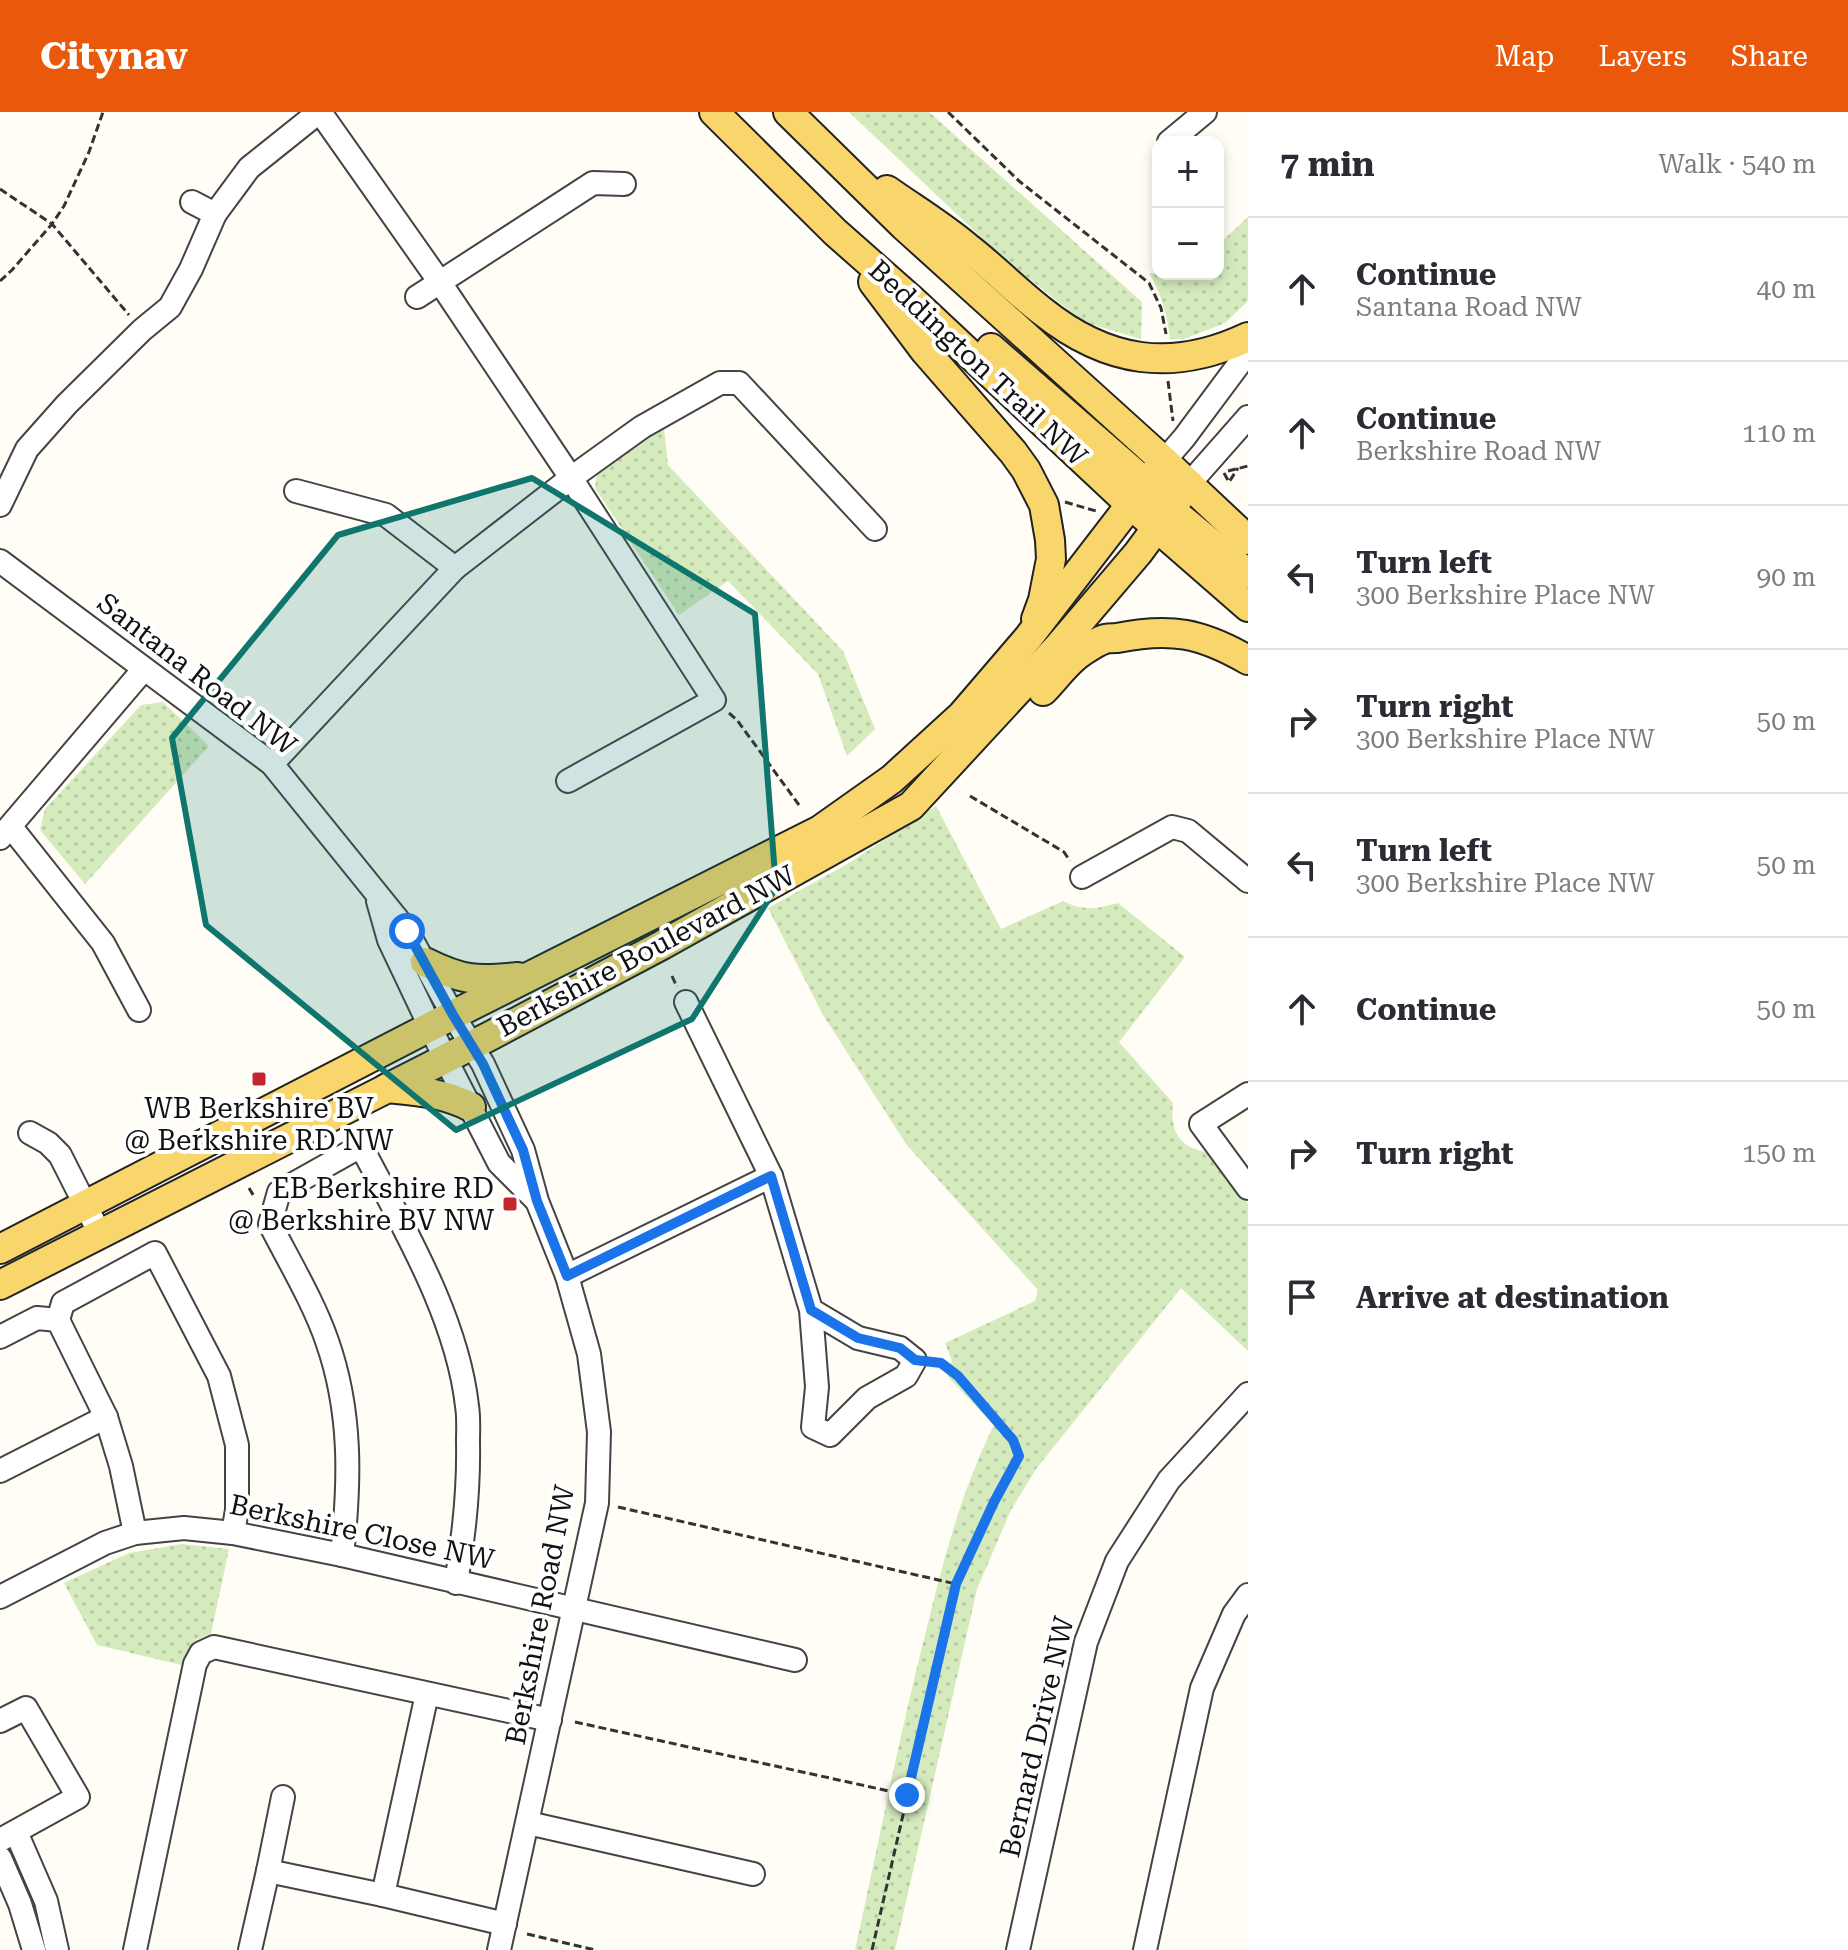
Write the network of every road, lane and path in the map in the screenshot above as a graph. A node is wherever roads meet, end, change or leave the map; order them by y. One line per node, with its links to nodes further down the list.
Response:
1 (103, 112): 13 (path)
2 (320, 112): 12 (street); 16 (street)
3 (714, 112): 14 (main road, Beddington Trail NW)
4 (788, 112): 8 (main road, Beddington Trail NW)
5 (948, 112): 20 (path)
6 (1205, 112): 7 (street)
7 (1176, 136)
8 (817, 141): 19 (main road); 26 (main road, Beddington Trail NW)
9 (624, 184): 16 (street)
10 (0, 189): 13 (path)
11 (192, 202): 12 (street)
12 (215, 214): 18 (street)
13 (52, 224): 15 (path); 18 (path)
14 (835, 232): 32 (main road, Beddington Trail NW); 43 (main road)
15 (0, 281)
16 (439, 281): 17 (street); 29 (street)
17 (417, 297)
18 (142, 330): 34 (street)
19 (1248, 337)
20 (1167, 343)
21 (1248, 352): 23 (street)
22 (1167, 373): 25 (path)
23 (1241, 374): 26 (street)
24 (1248, 417): 30 (street)
25 (1174, 429)
26 (1164, 461): 30 (main road, Beddington Trail NW); 32 (main road, Berkshire Boulevard NW)
27 (1248, 466): 28 (path)
28 (1238, 468)
29 (571, 478): 37 (street); 40 (street); 46 (street)
30 (1189, 484): 32 (main road); 36 (main road, Berkshire Boulevard NW); 38 (main road, Beddington Trail NW)
31 (296, 491): 40 (street)
32 (1139, 494): 36 (main road); 43 (main road, Berkshire Boulevard NW)
33 (1056, 500): 35 (path)
34 (0, 505)
35 (1099, 512)
36 (1164, 519): 41 (main road); 42 (main road); 51 (main road, Berkshire Boulevard NW)
37 (875, 529)
38 (1248, 540)
39 (0, 561): 45 (street, Santana Road NW)
40 (455, 568): 47 (street)
41 (1248, 574)
42 (1248, 607)
43 (1028, 638): 57 (main road, Berkshire Boulevard NW)
44 (1248, 660): 51 (main road)
45 (144, 669): 47 (street, Santana Road NW); 52 (street)
46 (714, 700): 48 (street); 50 (path)
47 (272, 764): 55 (street, Santana Road NW)
48 (568, 781)
49 (970, 796): 53 (path)
50 (799, 805)
51 (911, 806): 61 (main road, Berkshire Boulevard NW)
52 (6, 832): 59 (street)
53 (1082, 877): 54 (street)
54 (1248, 881)
55 (374, 888): 56 (street, Santana Road NW); 60 (street, Santana Road NW)
56 (425, 962): 57 (main road); 60 (street, Santana Road NW)
57 (531, 976): 60 (main road, Berkshire Boulevard NW)
58 (686, 1002): 67 (street)
59 (139, 1010)
60 (442, 1021): 61 (street, Berkshire Road NW); 62 (street, Berkshire Road NW); 70 (main road, Berkshire Boulevard NW)
61 (472, 1045): 62 (main road, Berkshire Boulevard NW); 69 (street, Berkshire Road NW)
62 (445, 1058): 63 (main road, Berkshire Boulevard NW); 65 (street, Berkshire Road NW)
63 (387, 1088): 65 (main road); 71 (main road, Berkshire Boulevard NW)
64 (1248, 1094): 68 (street)
65 (471, 1107): 69 (street, Berkshire Road NW)
66 (30, 1133): 70 (street)
67 (771, 1176): 73 (street); 75 (street)
68 (1248, 1188)
69 (537, 1201): 73 (street, Berkshire Road NW)
70 (86, 1205): 71 (street); 72 (main road, Berkshire Boulevard NW)
71 (100, 1234): 74 (main road, Berkshire Boulevard NW)
72 (0, 1249)
73 (567, 1276): 90 (street, Berkshire Road NW)
74 (0, 1285)
75 (811, 1310): 78 (street); 78 (street)
76 (58, 1320): 77 (street); 80 (street); 84 (street)
77 (0, 1337)
78 (915, 1360): 87 (path)
79 (1248, 1394): 113 (street, Bernard Drive NW)
80 (106, 1417): 81 (street); 83 (street)
81 (0, 1471)
82 (618, 1507): 87 (path)
83 (135, 1533): 84 (street, Berkshire Close NW); 89 (street, Berkshire Close NW)
84 (233, 1533): 85 (street, Berkshire Close NW)
85 (342, 1555): 86 (street, Berkshire Close NW); 86 (street)
86 (456, 1583): 90 (street, Berkshire Close NW)
87 (956, 1584): 96 (path)
88 (1248, 1595): 114 (street)
89 (0, 1597)
90 (574, 1609): 91 (street, Berkshire Close NW); 93 (street, Berkshire Road NW)
91 (795, 1660)
92 (427, 1694): 93 (street); 103 (street); 108 (street)
93 (550, 1720): 98 (street, Berkshire Road NW)
94 (0, 1721): 99 (street)
95 (575, 1722): 96 (path)
96 (907, 1795): 112 (path)
97 (283, 1797): 101 (street)
98 (528, 1823): 102 (street); 104 (street, Berkshire Road NW)
99 (8, 1836): 107 (street)
100 (0, 1858): 106 (street)
101 (268, 1871): 103 (street); 109 (street)
102 (753, 1874)
103 (383, 1895): 104 (street)
104 (505, 1924): 110 (street, Berkshire Road NW)
105 (527, 1934): 111 (path)
106 (34, 1950)
107 (57, 1950)
108 (135, 1950)
109 (250, 1950)
110 (499, 1950)
111 (595, 1950)
112 (872, 1950)
113 (1018, 1950)
114 (1145, 1950)

